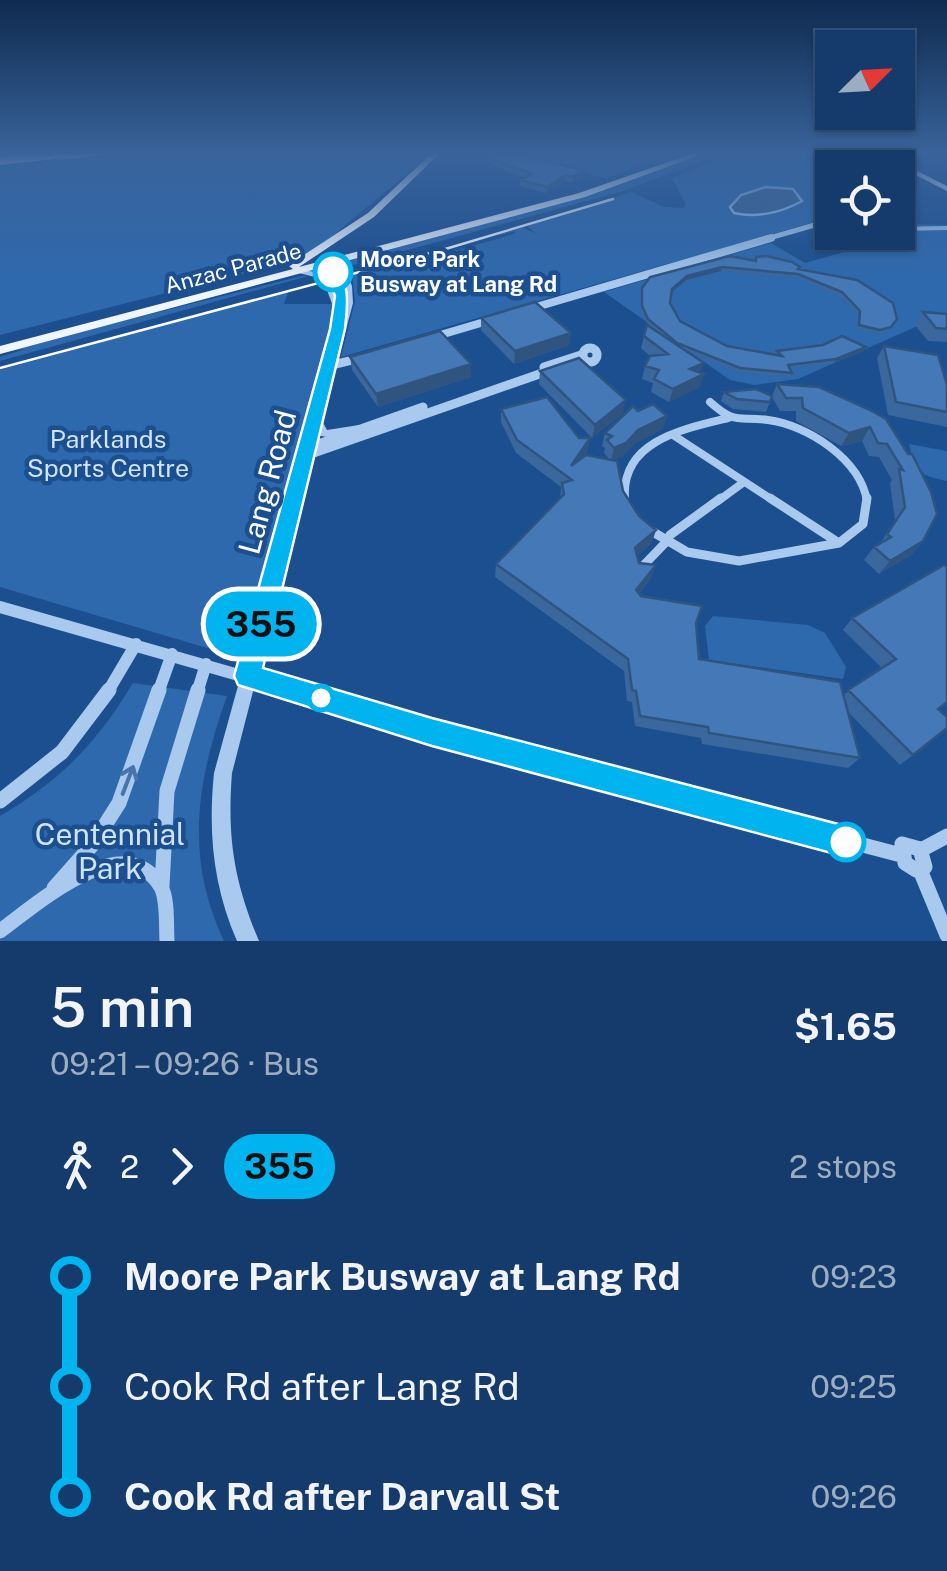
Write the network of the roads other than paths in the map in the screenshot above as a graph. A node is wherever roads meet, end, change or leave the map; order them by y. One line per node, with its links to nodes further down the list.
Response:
1 (394, 196): 7 (main road)
2 (561, 196): 8 (main road, Anzac Parade)
3 (578, 196): 9 (main road, Anzac Parade)
4 (815, 225): 13 (street)
5 (915, 228): 6 (street)
6 (947, 228)
7 (339, 239): 8 (main road); 9 (main road); 10 (main road)
8 (367, 248): 9 (main road, Anzac Parade)
9 (332, 260): 10 (main road, Anzac Parade); 11 (main road, Anzac Parade); 12 (street, Lang Road); 15 (street, Lang Road)
10 (286, 270): 17 (main road, Anzac Parade)
11 (300, 272): 12 (street); 17 (main road, Anzac Parade)
12 (340, 312): 15 (street, Lang Road)
13 (518, 312)
14 (502, 317): 16 (street)
15 (338, 329): 19 (street, Lang Road)
16 (421, 340)
17 (0, 346)
18 (369, 356): 19 (street)
19 (328, 366): 22 (street, Lang Road)
20 (726, 398): 21 (street)
21 (728, 418): 24 (street); 30 (street)
22 (315, 419): 23 (street); 25 (street, Lang Road)
23 (359, 429): 25 (street); 25 (street)
24 (672, 435): 26 (street); 27 (street)
25 (306, 452): 36 (street, Lang Road)
26 (744, 482): 29 (street); 30 (street)
27 (626, 503)
28 (637, 518): 29 (street)
29 (668, 538): 30 (street); 31 (street)
30 (839, 543)
31 (640, 569)
32 (0, 607): 33 (street)
33 (136, 644): 34 (street); 37 (street)
34 (172, 654): 35 (street); 42 (street, one-way to 34)
35 (206, 664): 36 (street); 43 (street)
36 (248, 676): 40 (street); 47 (street, Lang Road)
37 (0, 801)
38 (947, 836): 39 (street)
39 (921, 850): 40 (street); 41 (street)
40 (900, 855): 41 (street)
41 (920, 870): 45 (street)
42 (54, 888): 43 (street); 44 (street)
43 (163, 890): 46 (street)
44 (0, 931)
45 (947, 934)
46 (167, 941)
47 (248, 941)

